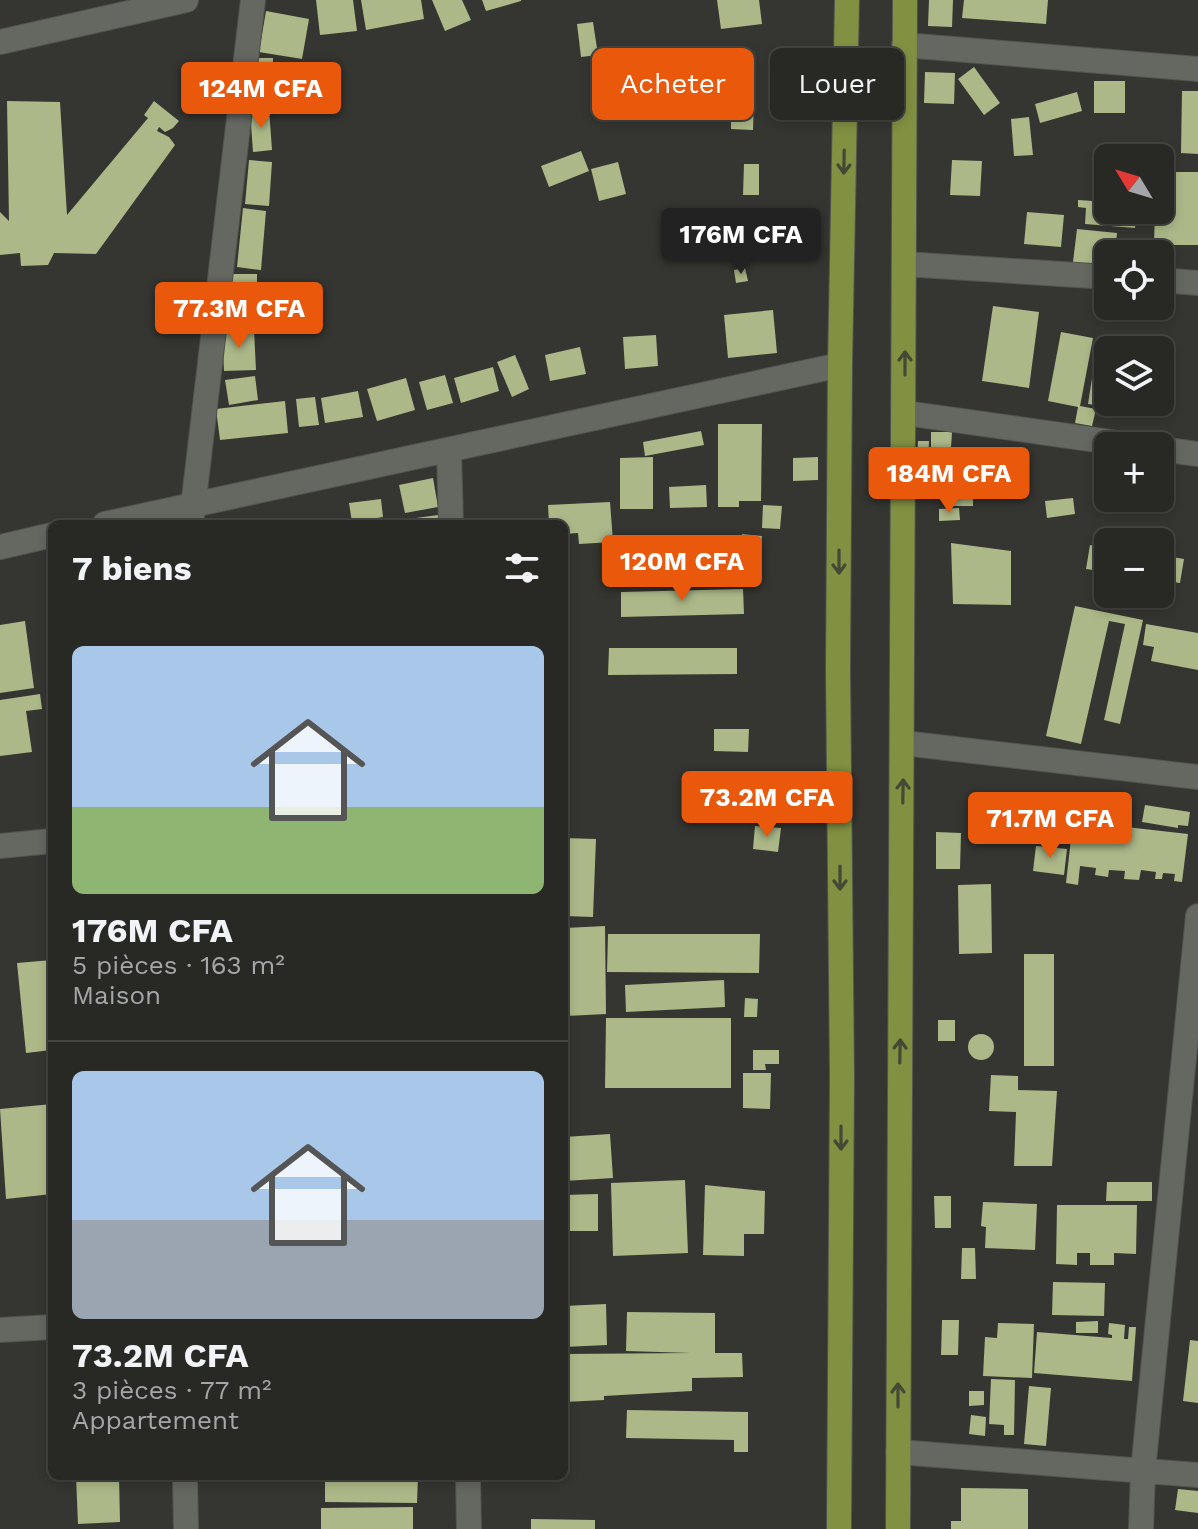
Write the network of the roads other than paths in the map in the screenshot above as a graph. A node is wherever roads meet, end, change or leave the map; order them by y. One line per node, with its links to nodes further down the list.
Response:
1 (186, 0): 5 (street)
2 (253, 0): 18 (street)
3 (847, 0): 12 (main road, one-way to 12)
4 (905, 0): 6 (main road)
5 (0, 42)
6 (904, 45): 7 (street); 8 (main road)
7 (1198, 69)
8 (904, 264): 9 (street); 13 (main road, one-way to 8)
9 (1094, 276)
10 (1174, 281): 11 (street)
11 (1198, 283)
12 (840, 365): 15 (street); 37 (main road, one-way to 37)
13 (905, 413): 14 (street); 23 (main road)
14 (1094, 440)
15 (449, 450): 18 (street); 20 (street)
16 (1174, 451): 17 (street)
17 (1198, 454)
18 (191, 515): 19 (street)
19 (143, 520)
20 (451, 520)
21 (48, 536): 22 (street)
22 (0, 547)
23 (903, 743): 24 (street); 30 (main road, one-way to 23)
24 (1198, 777)
25 (48, 841): 26 (street)
26 (0, 846)
27 (1198, 916): 31 (street)
28 (48, 1327): 29 (street)
29 (0, 1330)
30 (898, 1452): 31 (street); 38 (main road)
31 (1143, 1471): 32 (street); 39 (street)
32 (1198, 1475)
33 (185, 1480): 35 (street)
34 (468, 1480): 36 (street)
35 (186, 1529)
36 (469, 1529)
37 (839, 1529)
38 (898, 1529)
39 (1141, 1529)

